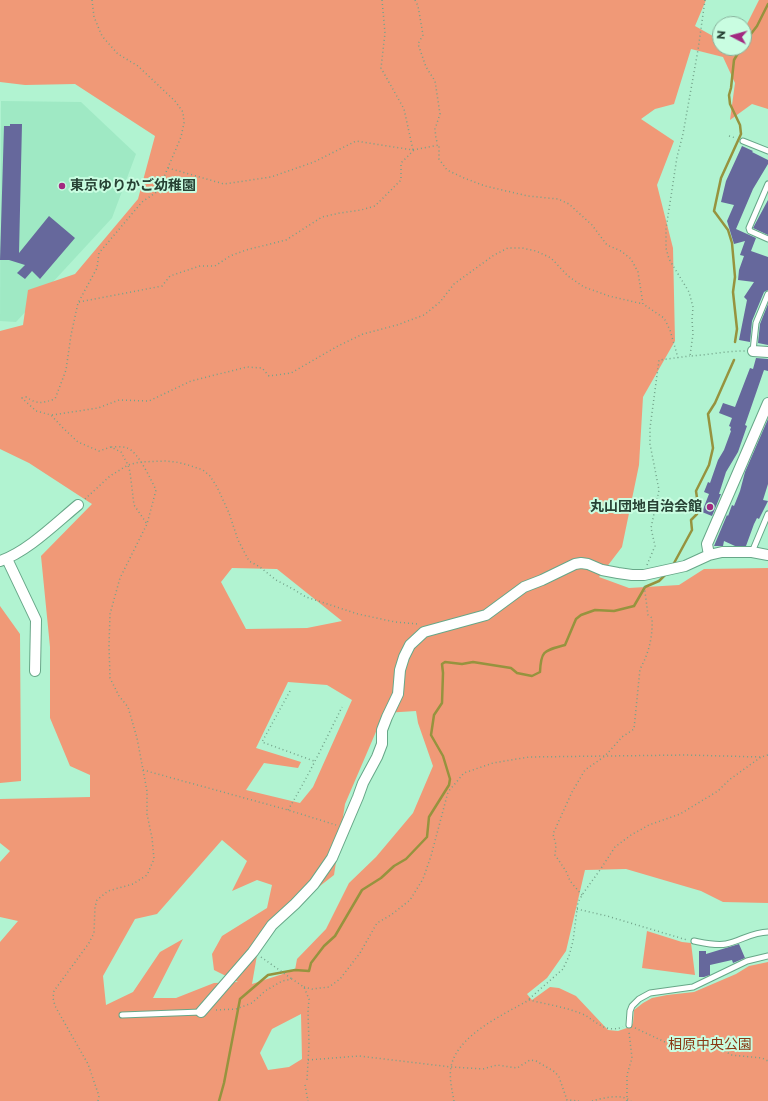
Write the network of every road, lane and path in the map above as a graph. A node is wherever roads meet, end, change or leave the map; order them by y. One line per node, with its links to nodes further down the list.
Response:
1 (92, 0): 11 (path)
2 (382, 0): 9 (path)
3 (415, 0): 8 (path)
4 (705, 0): 19 (path)
5 (729, 136): 6 (path)
6 (736, 138)
7 (743, 141): 10 (lane)
8 (439, 145): 9 (path); 16 (path)
9 (414, 150): 11 (path); 15 (path)
10 (768, 151)
11 (168, 168): 15 (path)
12 (768, 184): 13 (lane)
13 (768, 239)
14 (768, 294): 17 (lane)
15 (78, 302): 22 (path)
16 (642, 304): 20 (path); 22 (path)
17 (752, 351): 18 (street); 19 (path)
18 (768, 352)
19 (690, 356): 20 (path)
20 (678, 358): 34 (path)
21 (768, 403): 23 (street)
22 (51, 415): 24 (path)
23 (764, 421): 31 (street)
24 (111, 447): 25 (path); 26 (path)
25 (140, 462): 26 (path); 29 (path); 35 (path)
26 (128, 465): 27 (path); 29 (path)
27 (78, 506): 33 (street)
28 (768, 514): 30 (lane)
29 (147, 524): 43 (path)
30 (752, 552): 31 (street); 32 (street)
31 (708, 555): 34 (street)
32 (768, 555)
33 (4, 560): 36 (street)
34 (644, 575): 35 (street); 40 (path)
35 (435, 628): 45 (street)
36 (35, 671)
37 (290, 691): 42 (path)
38 (342, 707): 42 (path)
39 (768, 755): 41 (path)
40 (606, 756): 41 (path); 46 (path); 53 (path)
41 (761, 757): 46 (path)
42 (314, 761): 44 (path)
43 (143, 770): 44 (path); 64 (path)
44 (288, 810): 45 (path)
45 (345, 828): 50 (street)
46 (582, 895): 47 (path)
47 (577, 909): 49 (path); 54 (path)
48 (768, 932): 49 (lane)
49 (694, 941)
50 (252, 952): 52 (path); 55 (street)
51 (768, 956): 57 (lane)
52 (292, 979): 53 (path); 55 (path)
53 (304, 987): 58 (path)
54 (529, 1000): 57 (path); 60 (path)
55 (201, 1012): 56 (lane)
56 (122, 1015)
57 (629, 1025): 59 (path); 63 (path)
58 (308, 1060): 60 (path); 61 (path)
59 (768, 1061)
60 (451, 1067): 66 (path); 67 (path)
61 (307, 1080)
62 (305, 1085): 65 (path)
63 (627, 1100): 68 (path); 69 (path)
64 (98, 1101)
65 (308, 1101)
66 (454, 1101)
67 (579, 1101)
68 (592, 1101)
69 (631, 1101)

